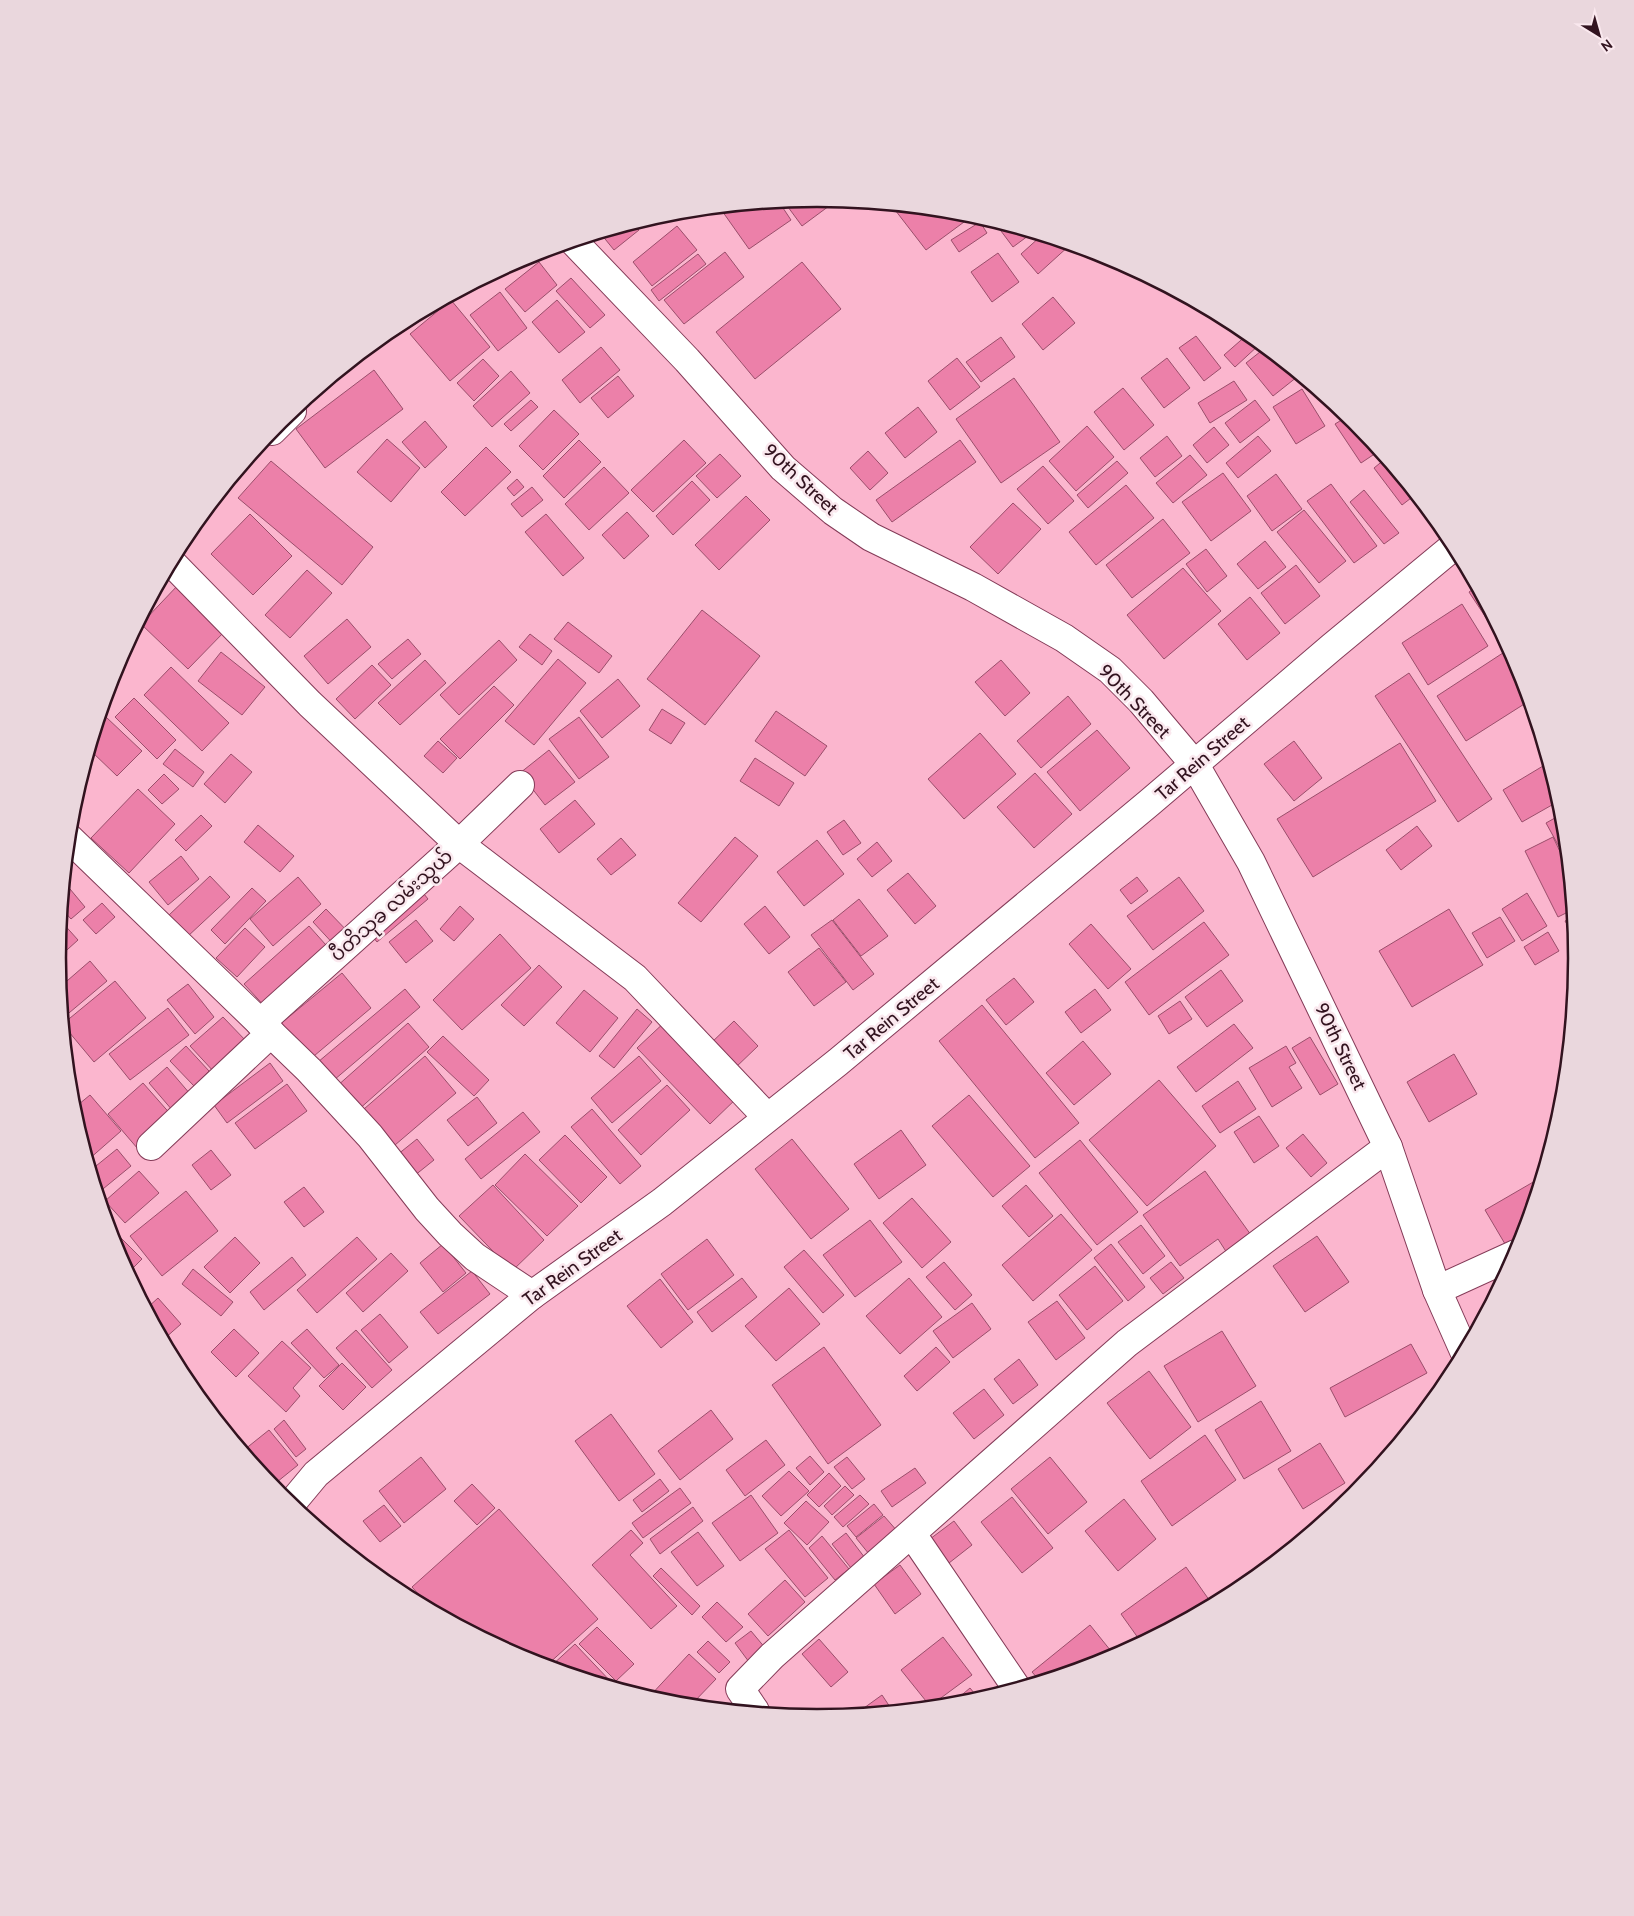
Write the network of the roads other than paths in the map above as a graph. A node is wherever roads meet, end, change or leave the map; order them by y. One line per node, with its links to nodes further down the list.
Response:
1 (578, 246): 4 (street, 90th Street)
2 (1447, 551): 4 (street, Tar Rein Street)
3 (177, 568): 7 (street)
4 (1195, 765): 9 (street, Tar Rein Street); 11 (street, 90th Street)
5 (520, 785): 7 (street, ပီတိသုခ လမ်းသွယ်)
6 (76, 844): 8 (street)
7 (459, 844): 8 (street, ပီတိသုခ လမ်းသွယ်); 9 (street)
8 (265, 1028): 10 (street, ပီတိသုခ လမ်းသွယ်); 14 (street)
9 (767, 1117): 14 (street, Tar Rein Street)
10 (151, 1146)
11 (1388, 1146): 13 (street, 90th Street); 17 (street)
12 (1504, 1259): 13 (street)
13 (1437, 1290): 15 (street, 90th Street)
14 (532, 1295): 16 (street, Tar Rein Street)
15 (1461, 1343)
16 (296, 1498)
17 (912, 1534): 18 (street); 19 (street)
18 (1012, 1683)
19 (751, 1705)

